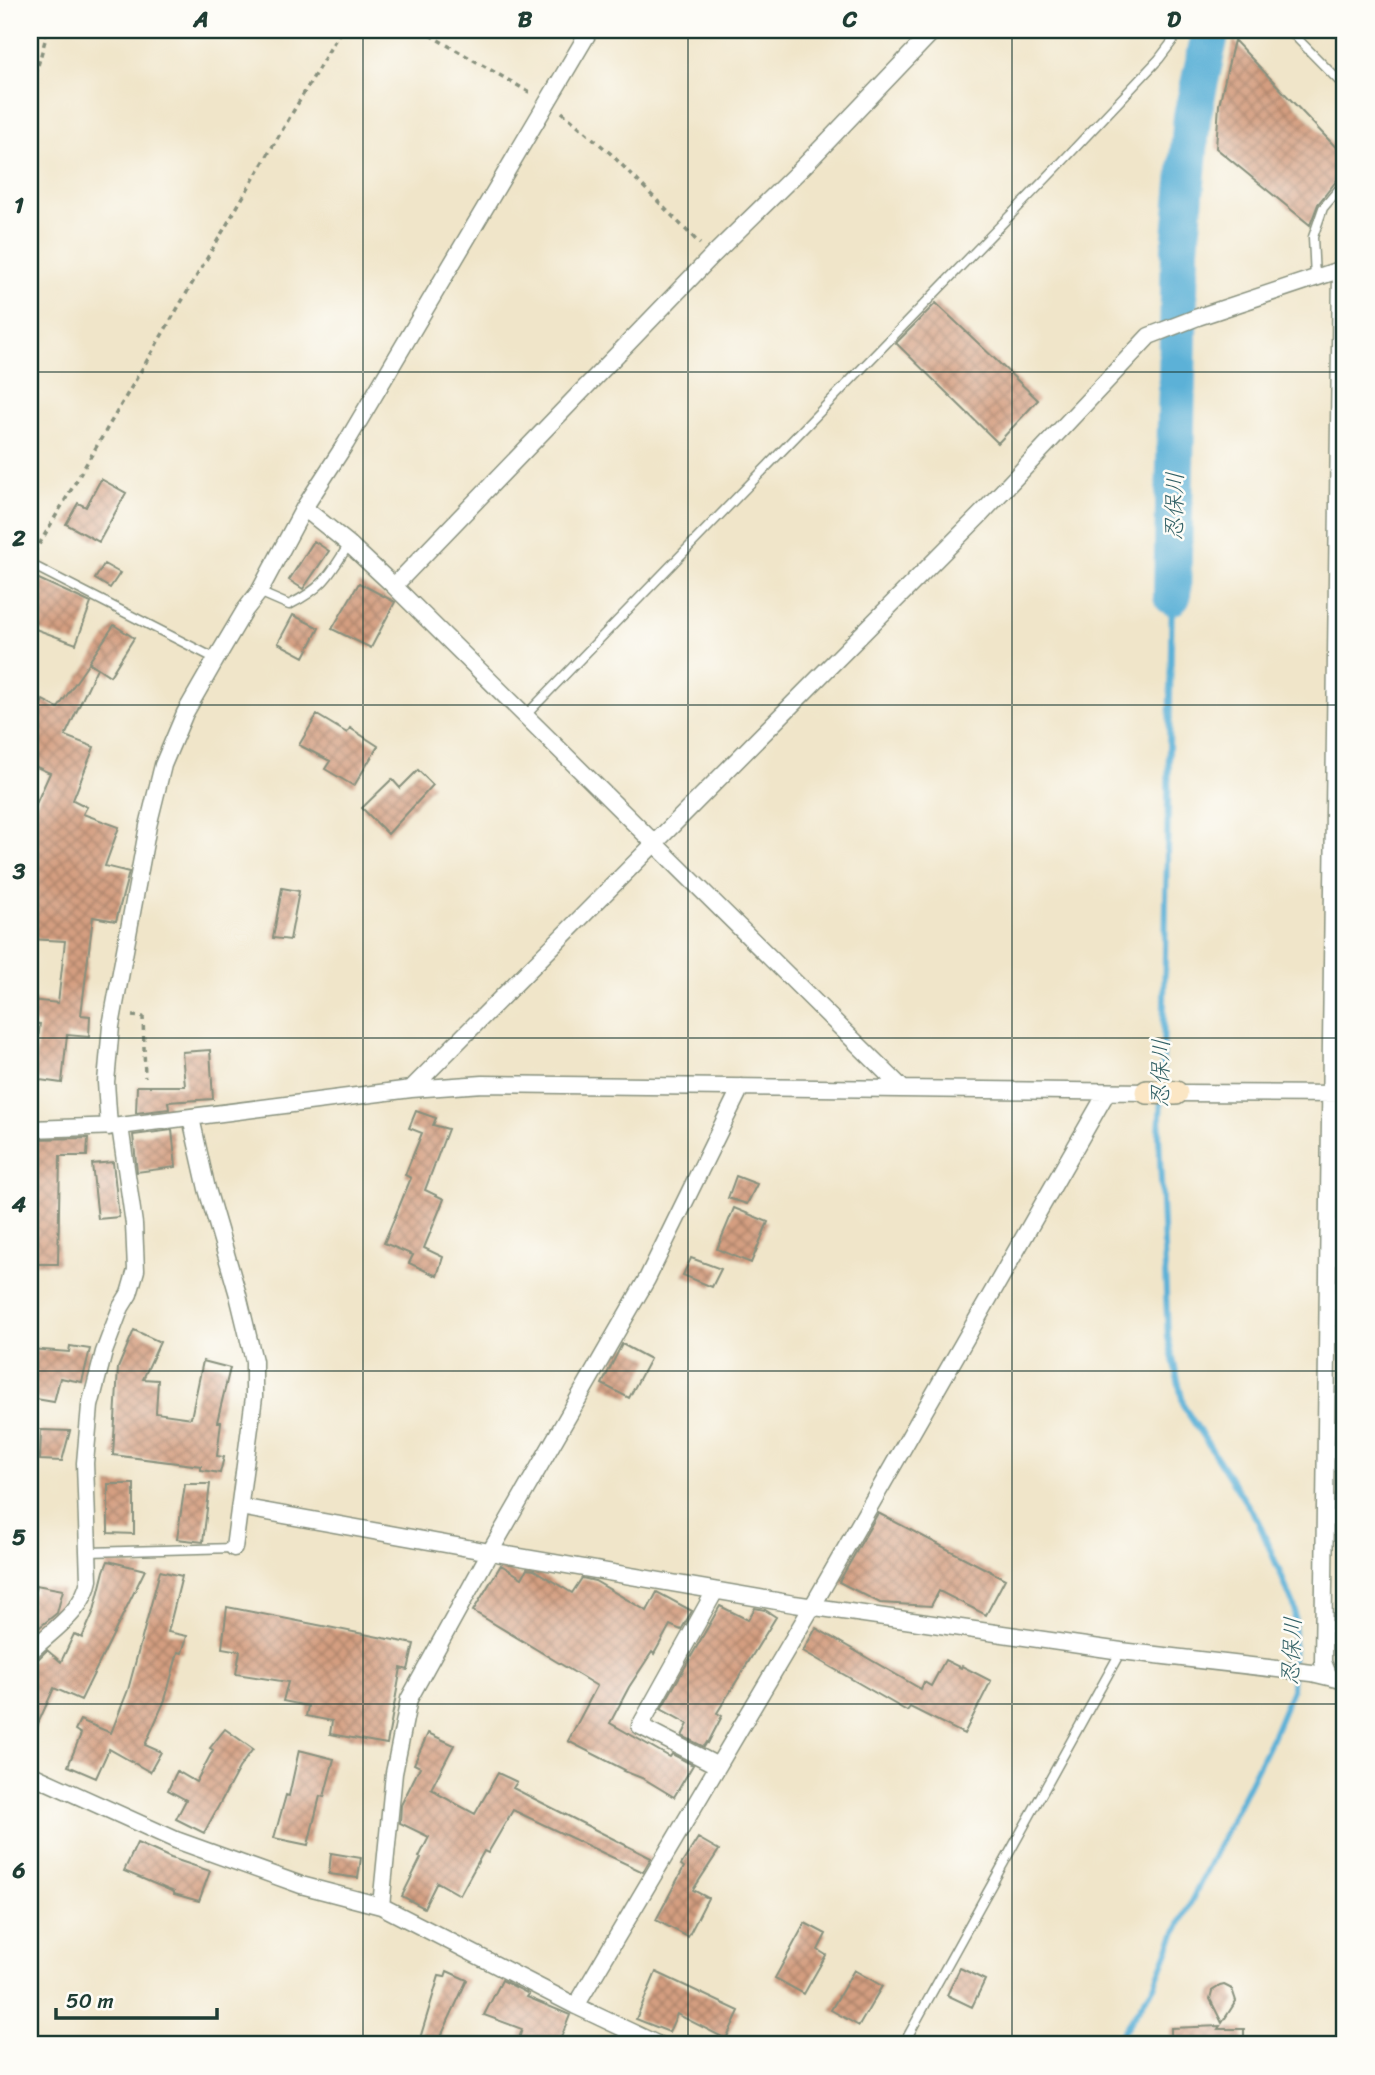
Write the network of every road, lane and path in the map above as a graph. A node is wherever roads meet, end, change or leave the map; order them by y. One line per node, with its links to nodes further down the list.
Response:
1 (48, 30): 9 (path)
2 (341, 30): 17 (path)
3 (421, 30): 10 (path)
4 (590, 30): 10 (street)
5 (934, 30): 12 (street)
6 (1179, 30): 21 (lane)
7 (1289, 30): 8 (lane)
8 (1345, 80)
9 (30, 94)
10 (546, 101): 12 (path); 15 (street)
11 (1345, 183): 14 (lane)
12 (712, 256): 18 (street)
13 (1343, 269): 14 (street); 31 (street)
14 (1314, 278): 22 (street)
15 (304, 508): 16 (street); 19 (street)
16 (349, 544): 18 (street); 19 (lane)
17 (30, 562): 20 (lane)
18 (394, 586): 21 (street)
19 (259, 592): 20 (street)
20 (216, 659): 23 (street)
21 (525, 716): 22 (street)
22 (654, 843): 26 (street); 27 (street)
23 (113, 1015): 24 (path); 33 (street)
24 (145, 1077)
25 (741, 1087): 26 (street); 27 (street); 38 (street)
26 (411, 1088): 32 (street)
27 (903, 1088): 28 (street)
28 (1107, 1092): 29 (street); 40 (street)
29 (1147, 1093): 30 (street)
30 (1176, 1093): 31 (street)
31 (1338, 1094): 43 (street)
32 (191, 1118): 33 (street); 35 (street)
33 (115, 1126): 34 (street); 37 (street)
34 (30, 1129)
35 (240, 1507): 36 (street); 38 (street)
36 (234, 1548): 37 (lane)
37 (89, 1552): 42 (street)
38 (490, 1552): 39 (street); 46 (street)
39 (715, 1591): 40 (street); 44 (street)
40 (812, 1607): 41 (street); 44 (street)
41 (1121, 1651): 43 (street); 49 (lane)
42 (30, 1652)
43 (1337, 1679)
44 (718, 1766): 47 (street)
45 (30, 1774): 46 (street)
46 (381, 1906): 47 (street)
47 (576, 2007): 48 (street)
48 (659, 2045)
49 (903, 2045)

